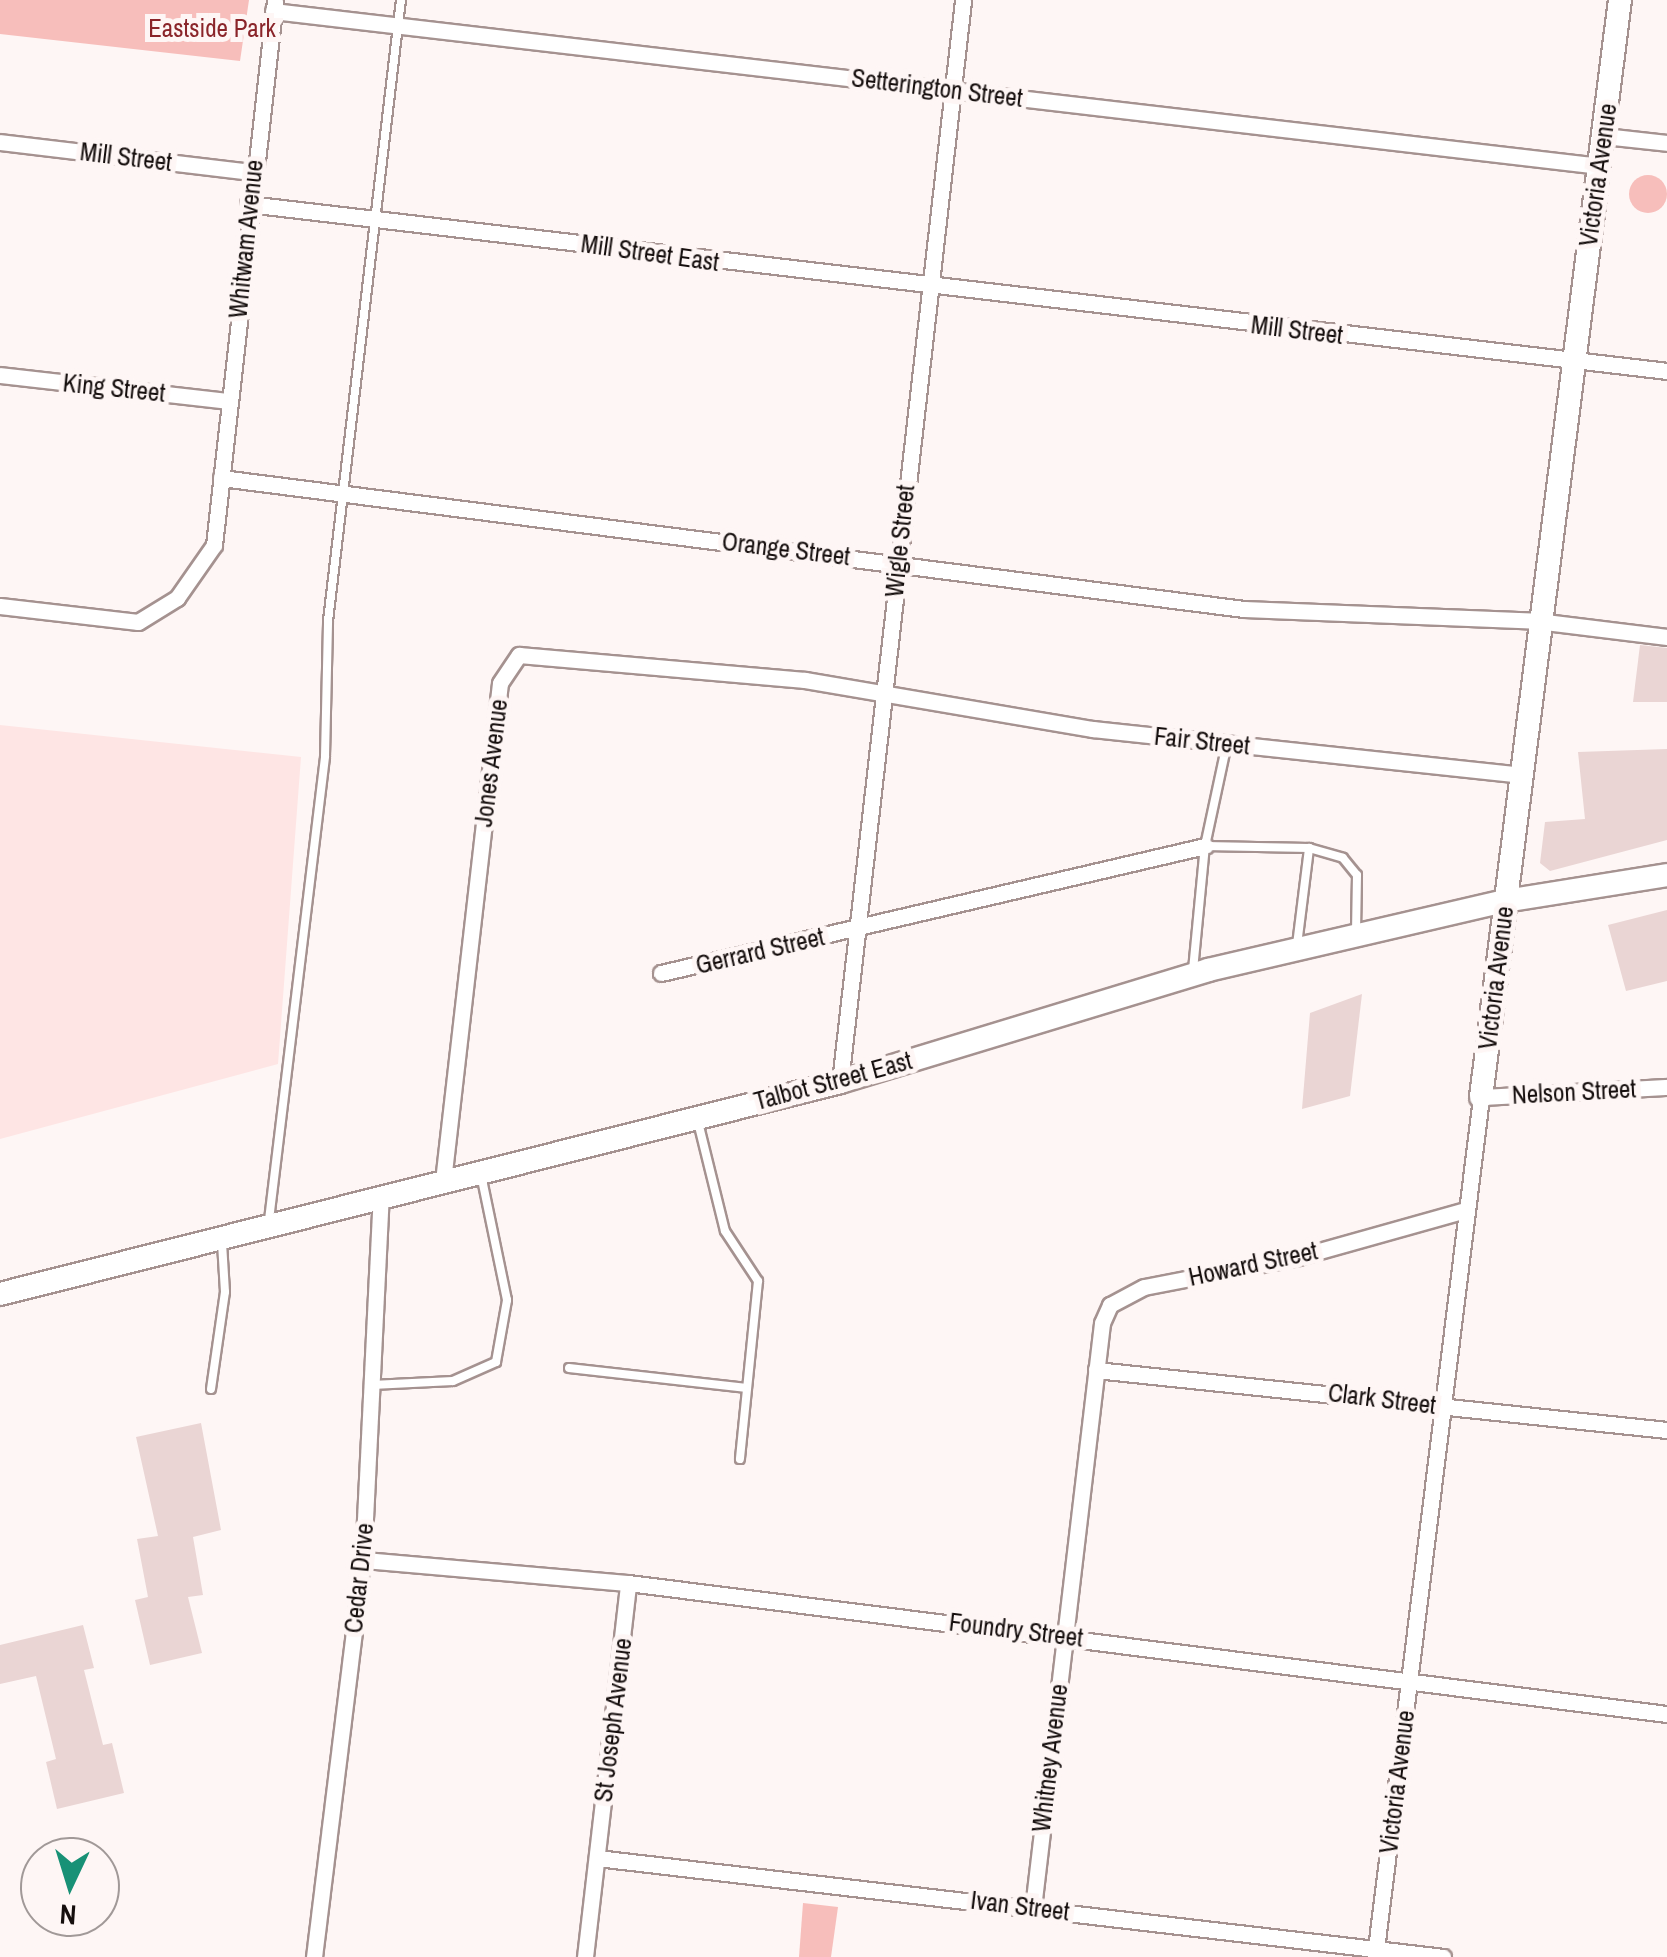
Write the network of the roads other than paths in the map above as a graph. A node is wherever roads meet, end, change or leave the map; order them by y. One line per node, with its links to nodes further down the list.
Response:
1 (401, 0): 5 (lane)
2 (963, 0): 6 (street, Wigle Street)
3 (1620, 0): 7 (main road, Victoria Avenue)
4 (274, 5): 5 (street, Setterington Street); 11 (street, Whitwam Avenue)
5 (398, 23): 6 (street, Setterington Street); 13 (lane)
6 (952, 89): 10 (street, Setterington Street); 14 (street, Wigle Street)
7 (1604, 136): 9 (street); 10 (main road, Victoria Avenue)
8 (0, 142): 11 (street, Mill Street)
9 (1667, 143)
10 (1600, 166): 15 (main road, Victoria Avenue)
11 (252, 172): 12 (street, Whitwam Avenue)
12 (248, 204): 13 (street); 18 (street, Whitwam Avenue)
13 (373, 219): 14 (street, Mill Street East); 20 (lane)
14 (927, 288): 15 (street, Mill Street); 21 (street, Wigle Street)
15 (1570, 362): 16 (street, Mill Street); 23 (main road, Victoria Avenue)
16 (1667, 371)
17 (0, 376): 18 (street, King Street)
18 (229, 401): 19 (street, Whitwam Avenue)
19 (220, 478): 20 (street, Orange Street); 22 (street)
20 (342, 496): 21 (street, Orange Street); 45 (lane)
21 (898, 562): 23 (street, Orange Street); 25 (street, Wigle Street)
22 (0, 606)
23 (1537, 622): 24 (street, Orange Street); 27 (main road, Victoria Avenue)
24 (1667, 637)
25 (883, 696): 26 (street, Fair Street); 32 (street, Wigle Street); 42 (street, Jones Avenue)
26 (1227, 743): 27 (street, Fair Street); 28 (lane)
27 (1523, 775): 31 (main road, Victoria Avenue)
28 (1205, 846): 29 (lane); 32 (street, Gerrard Street); 36 (lane)
29 (1309, 848): 33 (lane); 34 (lane)
30 (1667, 875): 31 (main road, Talbot Street East)
31 (1505, 901): 33 (main road, Talbot Street East); 39 (main road, Victoria Avenue)
32 (858, 929): 35 (street, Gerrard Street); 37 (street, Wigle Street)
33 (1355, 936): 34 (main road, Talbot Street East)
34 (1297, 950): 36 (main road, Talbot Street East)
35 (661, 973)
36 (1193, 975): 37 (main road, Talbot Street East)
37 (840, 1082): 40 (main road, Talbot Street East)
38 (1667, 1087): 39 (street, Nelson Street)
39 (1481, 1098): 44 (street, Victoria Avenue)
40 (697, 1118): 41 (main road, Talbot Street East); 51 (lane)
41 (480, 1171): 42 (main road, Talbot Street East); 50 (lane)
42 (443, 1181): 43 (main road, Talbot Street East)
43 (381, 1198): 45 (main road, Talbot Street East); 50 (street, Cedar Drive)
44 (1465, 1210): 49 (street, Howard Street); 53 (street, Victoria Avenue)
45 (268, 1225): 46 (main road, Talbot Street East)
46 (221, 1238): 47 (main road, Talbot Street East); 52 (lane)
47 (0, 1294)
48 (570, 1368): 51 (lane)
49 (1096, 1370): 53 (street, Clark Street); 58 (street, Whitney Avenue)
50 (372, 1384): 56 (street, Cedar Drive)
51 (747, 1388): 55 (lane)
52 (211, 1389)
53 (1444, 1406): 54 (street, Clark Street); 59 (street, Victoria Avenue)
54 (1667, 1430)
55 (740, 1459)
56 (363, 1560): 57 (street, Foundry Street); 64 (street, Cedar Drive)
57 (628, 1582): 58 (street, Foundry Street); 61 (street, St Joseph Avenue)
58 (1064, 1636): 59 (street, Foundry Street); 62 (street, Whitney Avenue)
59 (1410, 1680): 60 (street, Foundry Street); 63 (street, Victoria Avenue)
60 (1667, 1714)
61 (597, 1858): 62 (street, Ivan Street); 65 (street, St Joseph Avenue)
62 (1033, 1908): 63 (street, Ivan Street)
63 (1375, 1953): 66 (street, Ivan Street)
64 (314, 1957)
65 (584, 1957)
66 (1444, 1957)

